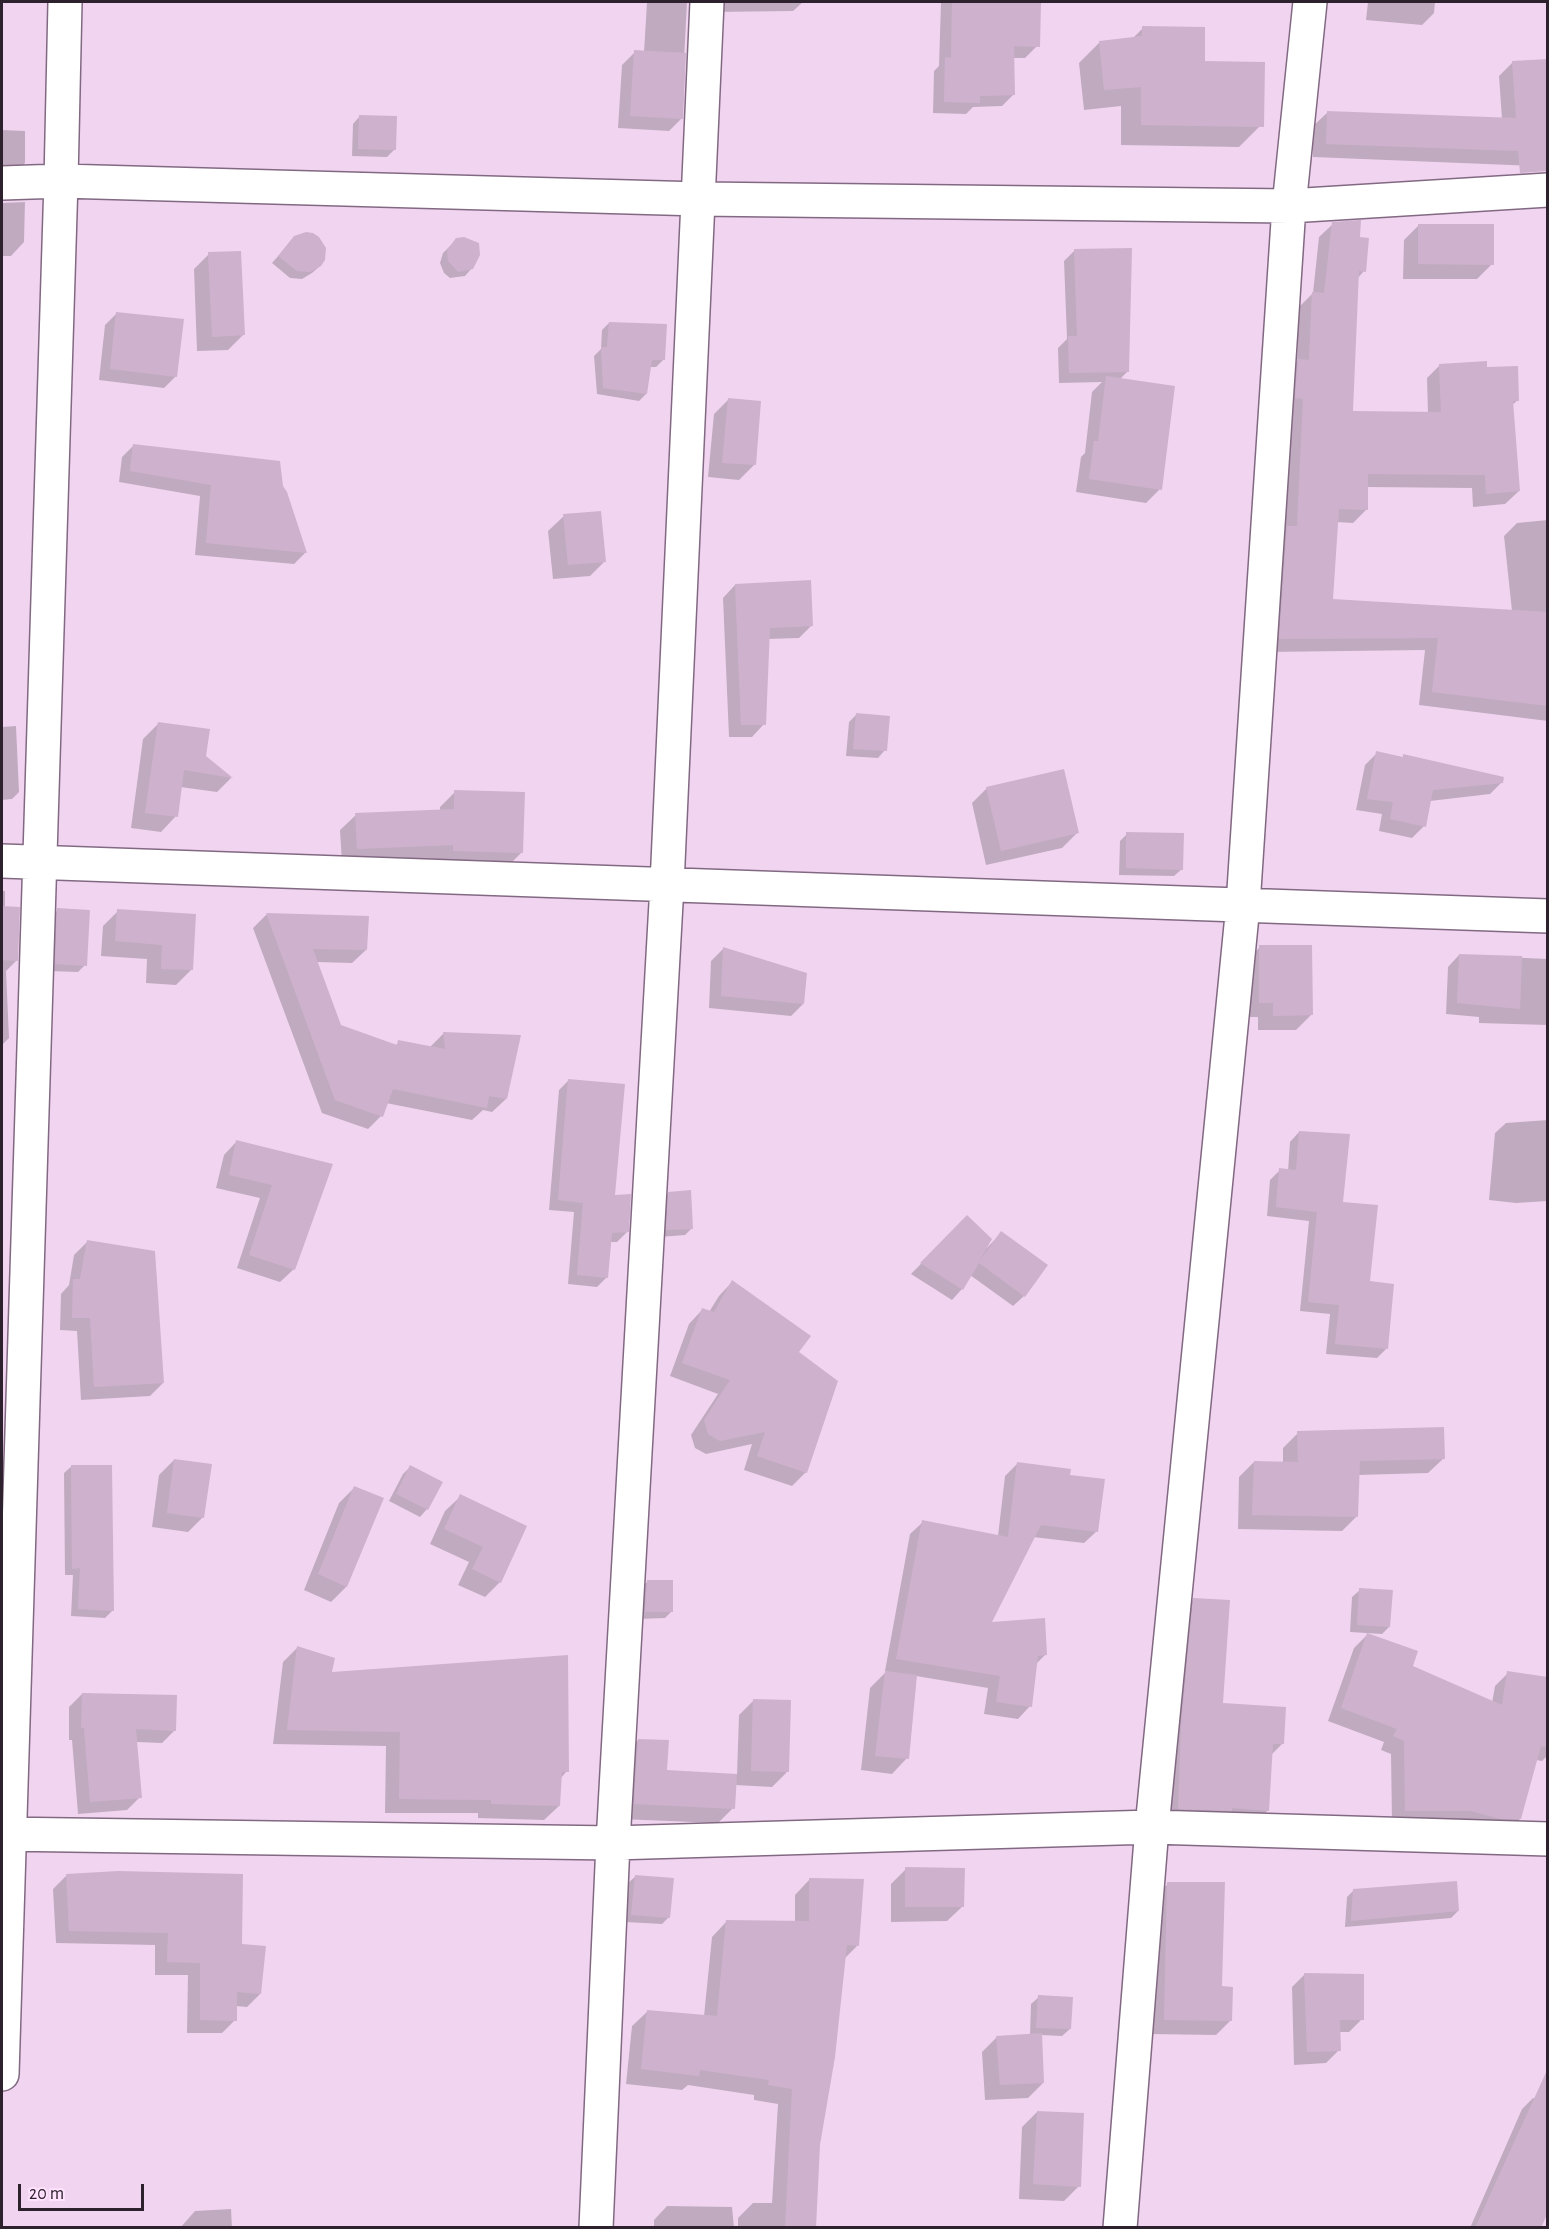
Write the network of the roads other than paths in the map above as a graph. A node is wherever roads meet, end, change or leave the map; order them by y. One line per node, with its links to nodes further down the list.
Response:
1 (65, 2): 4 (street)
2 (707, 2): 7 (street)
3 (1310, 2): 8 (street)
4 (61, 181): 5 (street); 7 (street); 10 (street)
5 (2, 183)
6 (1548, 190): 8 (street)
7 (700, 199): 8 (street); 11 (street)
8 (1289, 206): 12 (street)
9 (2, 861): 10 (street)
10 (40, 862): 11 (street); 15 (street)
11 (667, 885): 12 (street); 17 (street)
12 (1243, 905): 13 (street); 14 (street)
13 (1548, 916)
14 (1152, 1827): 16 (street); 17 (street); 20 (street)
15 (5, 1834): 17 (street); 18 (street)
16 (1548, 1839)
17 (613, 1843): 19 (street)
18 (2, 2074)
19 (596, 2228)
20 (1120, 2228)

